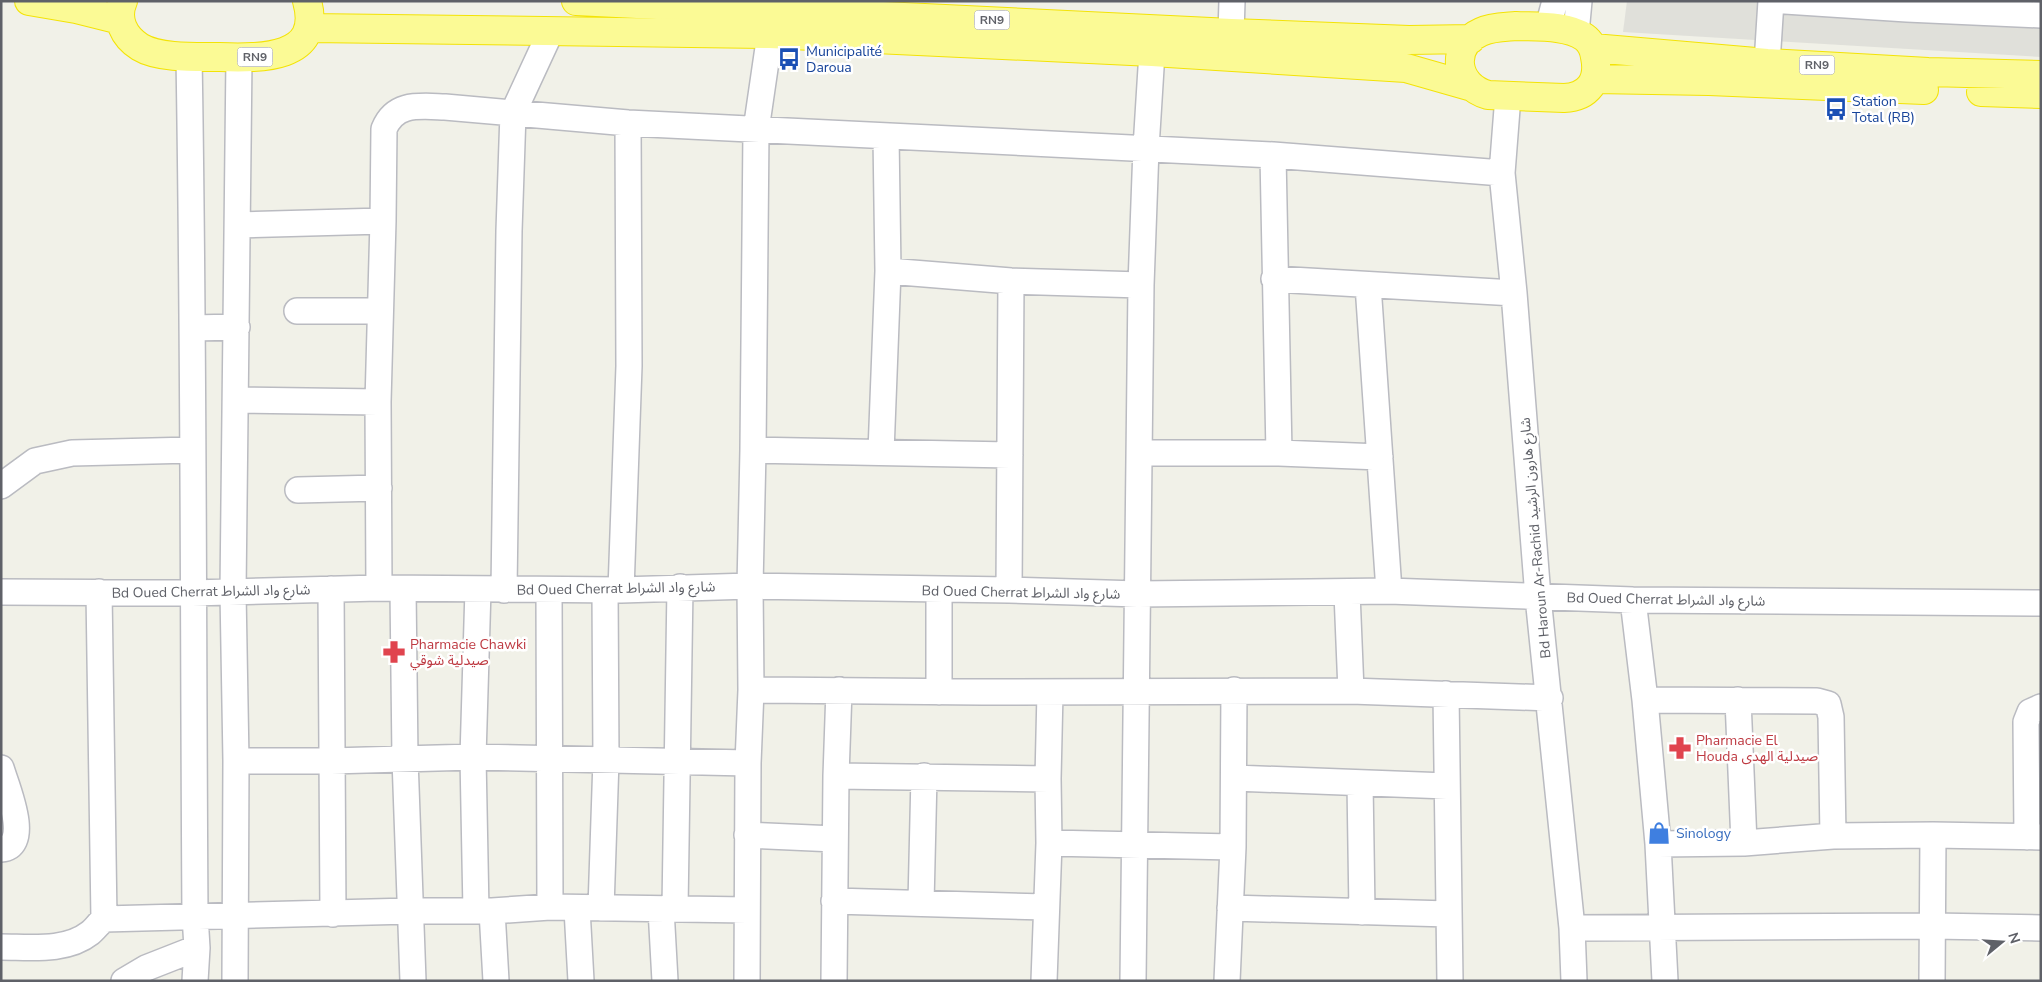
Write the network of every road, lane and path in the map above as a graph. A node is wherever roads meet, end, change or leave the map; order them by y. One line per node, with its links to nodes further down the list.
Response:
1 (29, 1): 9 (highway, RN9)
2 (308, 1): 12 (highway)
3 (576, 1): 14 (highway, RN9)
4 (1232, 1): 14 (street)
5 (1555, 1): 11 (street)
6 (1579, 1): 17 (street)
7 (1770, 1): 21 (street)
8 (1784, 1): 10 (street)
9 (121, 10): 19 (highway, RN9)
10 (2036, 10)
11 (1548, 27): 16 (highway, RN9); 17 (highway, RN9)
12 (310, 28): 13 (highway, RN9); 20 (highway, RN9)
13 (551, 31): 15 (highway, RN9); 27 (street)
14 (1231, 33): 16 (highway, RN9)
15 (770, 34): 18 (highway, RN9); 29 (street)
16 (1470, 39): 24 (highway)
17 (1585, 41): 21 (highway, RN9); 23 (highway)
18 (1152, 52): 24 (highway, RN9); 31 (street)
19 (189, 57): 20 (highway, RN9); 45 (street)
20 (239, 58): 35 (street)
21 (1767, 63): 22 (highway, RN9)
22 (2041, 75)
23 (1595, 79): 25 (highway, RN9); 26 (highway, RN9)
24 (1468, 86): 26 (highway, RN9)
25 (2041, 94)
26 (1508, 96): 33 (street, Bd Haroun Ar-Rachid شارع هارون الرشيد)
27 (512, 113): 28 (street); 34 (street); 63 (street)
28 (628, 123): 29 (street); 65 (street)
29 (756, 130): 30 (street); 49 (street)
30 (886, 136): 31 (street); 36 (street)
31 (1146, 148): 32 (street); 39 (street)
32 (1273, 155): 33 (street); 37 (street)
33 (1502, 173): 41 (street, Bd Haroun Ar-Rachid شارع هارون الرشيد)
34 (383, 221): 35 (street); 43 (street)
35 (238, 225): 44 (street)
36 (888, 271): 38 (street); 50 (street)
37 (1274, 279): 40 (street); 52 (street)
38 (1011, 280): 39 (street); 53 (street)
39 (1142, 285): 51 (street)
40 (1368, 286): 41 (street); 54 (street)
41 (1514, 293): 75 (street, Bd Haroun Ar-Rachid شارع هارون الرشيد)
42 (297, 311): 43 (street)
43 (380, 311): 47 (street)
44 (237, 327): 45 (street); 46 (street)
45 (192, 328): 48 (street)
46 (237, 400): 47 (street); 71 (street)
47 (378, 402): 56 (street)
48 (192, 450): 55 (street); 73 (street)
49 (753, 450): 50 (street); 58 (street)
50 (881, 452): 53 (street)
51 (1141, 453): 52 (street); 74 (street)
52 (1278, 453): 54 (street)
53 (1010, 455): 67 (street)
54 (1380, 458): 68 (street)
55 (1, 486)
56 (378, 488): 57 (street); 59 (street)
57 (298, 490)
58 (750, 586): 60 (street, Bd Oued Cherrat شارع واد الشراط); 66 (street, Bd Oued Cherrat شارع واد الشراط); 78 (street)
59 (391, 588): 61 (street, Bd Oued Cherrat شارع واد الشراط); 62 (street, Bd Oued Cherrat شارع واد الشراط); 91 (street)
60 (680, 588): 65 (street, Bd Oued Cherrat شارع واد الشراط); 96 (street)
61 (331, 589): 71 (street, Bd Oued Cherrat شارع واد الشراط); 95 (street)
62 (478, 589): 63 (street, Bd Oued Cherrat شارع واد الشراط); 90 (street)
63 (504, 590): 64 (street, Bd Oued Cherrat شارع واد الشراط)
64 (550, 590): 65 (street, Bd Oued Cherrat شارع واد الشراط); 92 (street)
65 (613, 590): 94 (street)
66 (939, 590): 67 (street, Bd Oued Cherrat شارع واد الشراط); 82 (street)
67 (1009, 590): 74 (street, Bd Oued Cherrat شارع واد الشراط)
68 (1389, 591): 72 (street, Bd Oued Cherrat شارع واد الشراط); 75 (street, Bd Oued Cherrat شارع واد الشراط)
69 (1, 592): 70 (street, Bd Oued Cherrat شارع واد الشراط)
70 (99, 592): 73 (street, Bd Oued Cherrat شارع واد الشراط); 132 (street)
71 (233, 592): 73 (street, Bd Oued Cherrat شارع واد الشراط); 93 (street)
72 (1347, 592): 74 (street, Bd Oued Cherrat شارع واد الشراط); 81 (street)
73 (192, 593): 130 (street)
74 (1138, 594): 84 (street)
75 (1538, 597): 76 (street, Bd Oued Cherrat شارع واد الشراط); 86 (street, Bd Haroun Ar-Rachid شارع هارون الرشيد)
76 (1633, 600): 77 (street, Bd Oued Cherrat شارع واد الشراط); 87 (street)
77 (2041, 603)
78 (752, 690): 79 (street); 97 (street)
79 (839, 690): 82 (street); 99 (street)
80 (1234, 690): 81 (street); 84 (street); 101 (street)
81 (1351, 691): 85 (street)
82 (939, 692): 83 (street)
83 (1050, 692): 84 (street); 102 (street)
84 (1137, 692): 112 (street)
85 (1446, 694): 86 (street); 104 (street)
86 (1550, 698): 134 (street, Bd Haroun Ar-Rachid شارع هارون الرشيد)
87 (1645, 700): 88 (street); 113 (street)
88 (1738, 700): 107 (street); 111 (street)
89 (2041, 707): 108 (street)
90 (473, 757): 91 (street); 92 (street); 126 (street)
91 (404, 759): 95 (street); 125 (street)
92 (549, 759): 94 (street); 118 (street)
93 (236, 760): 95 (street); 131 (street)
94 (606, 760): 96 (street); 120 (street)
95 (331, 761): 128 (street)
96 (676, 763): 97 (street); 121 (street)
97 (748, 764): 105 (street)
98 (1, 768): 115 (street)
99 (836, 776): 100 (street); 109 (street)
100 (924, 776): 102 (street); 117 (street)
101 (1234, 778): 103 (street); 114 (street)
102 (1048, 779): 110 (street)
103 (1360, 783): 104 (street); 127 (street)
104 (1447, 786): 129 (street)
105 (747, 834): 109 (street); 124 (street)
106 (1933, 834): 107 (street); 108 (street); 133 (street)
107 (1833, 836): 111 (street)
108 (2034, 837)
109 (835, 839): 116 (street)
110 (1049, 843): 112 (street); 119 (street)
111 (1744, 843): 113 (street)
112 (1136, 844): 114 (street); 149 (street)
113 (1658, 844): 135 (street)
114 (1233, 848): 122 (street)
115 (1, 849)
116 (834, 902): 117 (street); 147 (street)
117 (921, 903): 119 (street)
118 (550, 907): 123 (street); 126 (street)
119 (1046, 907): 148 (street)
120 (601, 908): 121 (street); 123 (street)
121 (668, 908): 124 (street); 145 (street)
122 (1230, 908): 127 (street); 150 (street)
123 (577, 909): 144 (street)
124 (747, 910): 146 (street)
125 (410, 911): 126 (street); 128 (street); 142 (street)
126 (484, 911): 143 (street)
127 (1362, 912): 129 (street)
128 (332, 914): 131 (street)
129 (1449, 914): 151 (street)
130 (195, 916): 131 (street); 132 (street); 138 (street)
131 (236, 916): 141 (street)
132 (104, 919): 137 (street)
133 (1933, 926): 135 (street); 136 (street); 154 (street)
134 (1572, 928): 135 (street); 152 (street, Bd Haroun Ar-Rachid شارع هارون الرشيد)
135 (1662, 928): 153 (street)
136 (2041, 928)
137 (1, 947)
138 (197, 948): 139 (street); 140 (street)
139 (124, 981)
140 (195, 981)
141 (235, 981)
142 (413, 981)
143 (496, 981)
144 (581, 981)
145 (665, 981)
146 (747, 981)
147 (834, 981)
148 (1044, 981)
149 (1133, 981)
150 (1227, 981)
151 (1450, 981)
152 (1574, 981)
153 (1665, 981)
154 (1932, 981)

